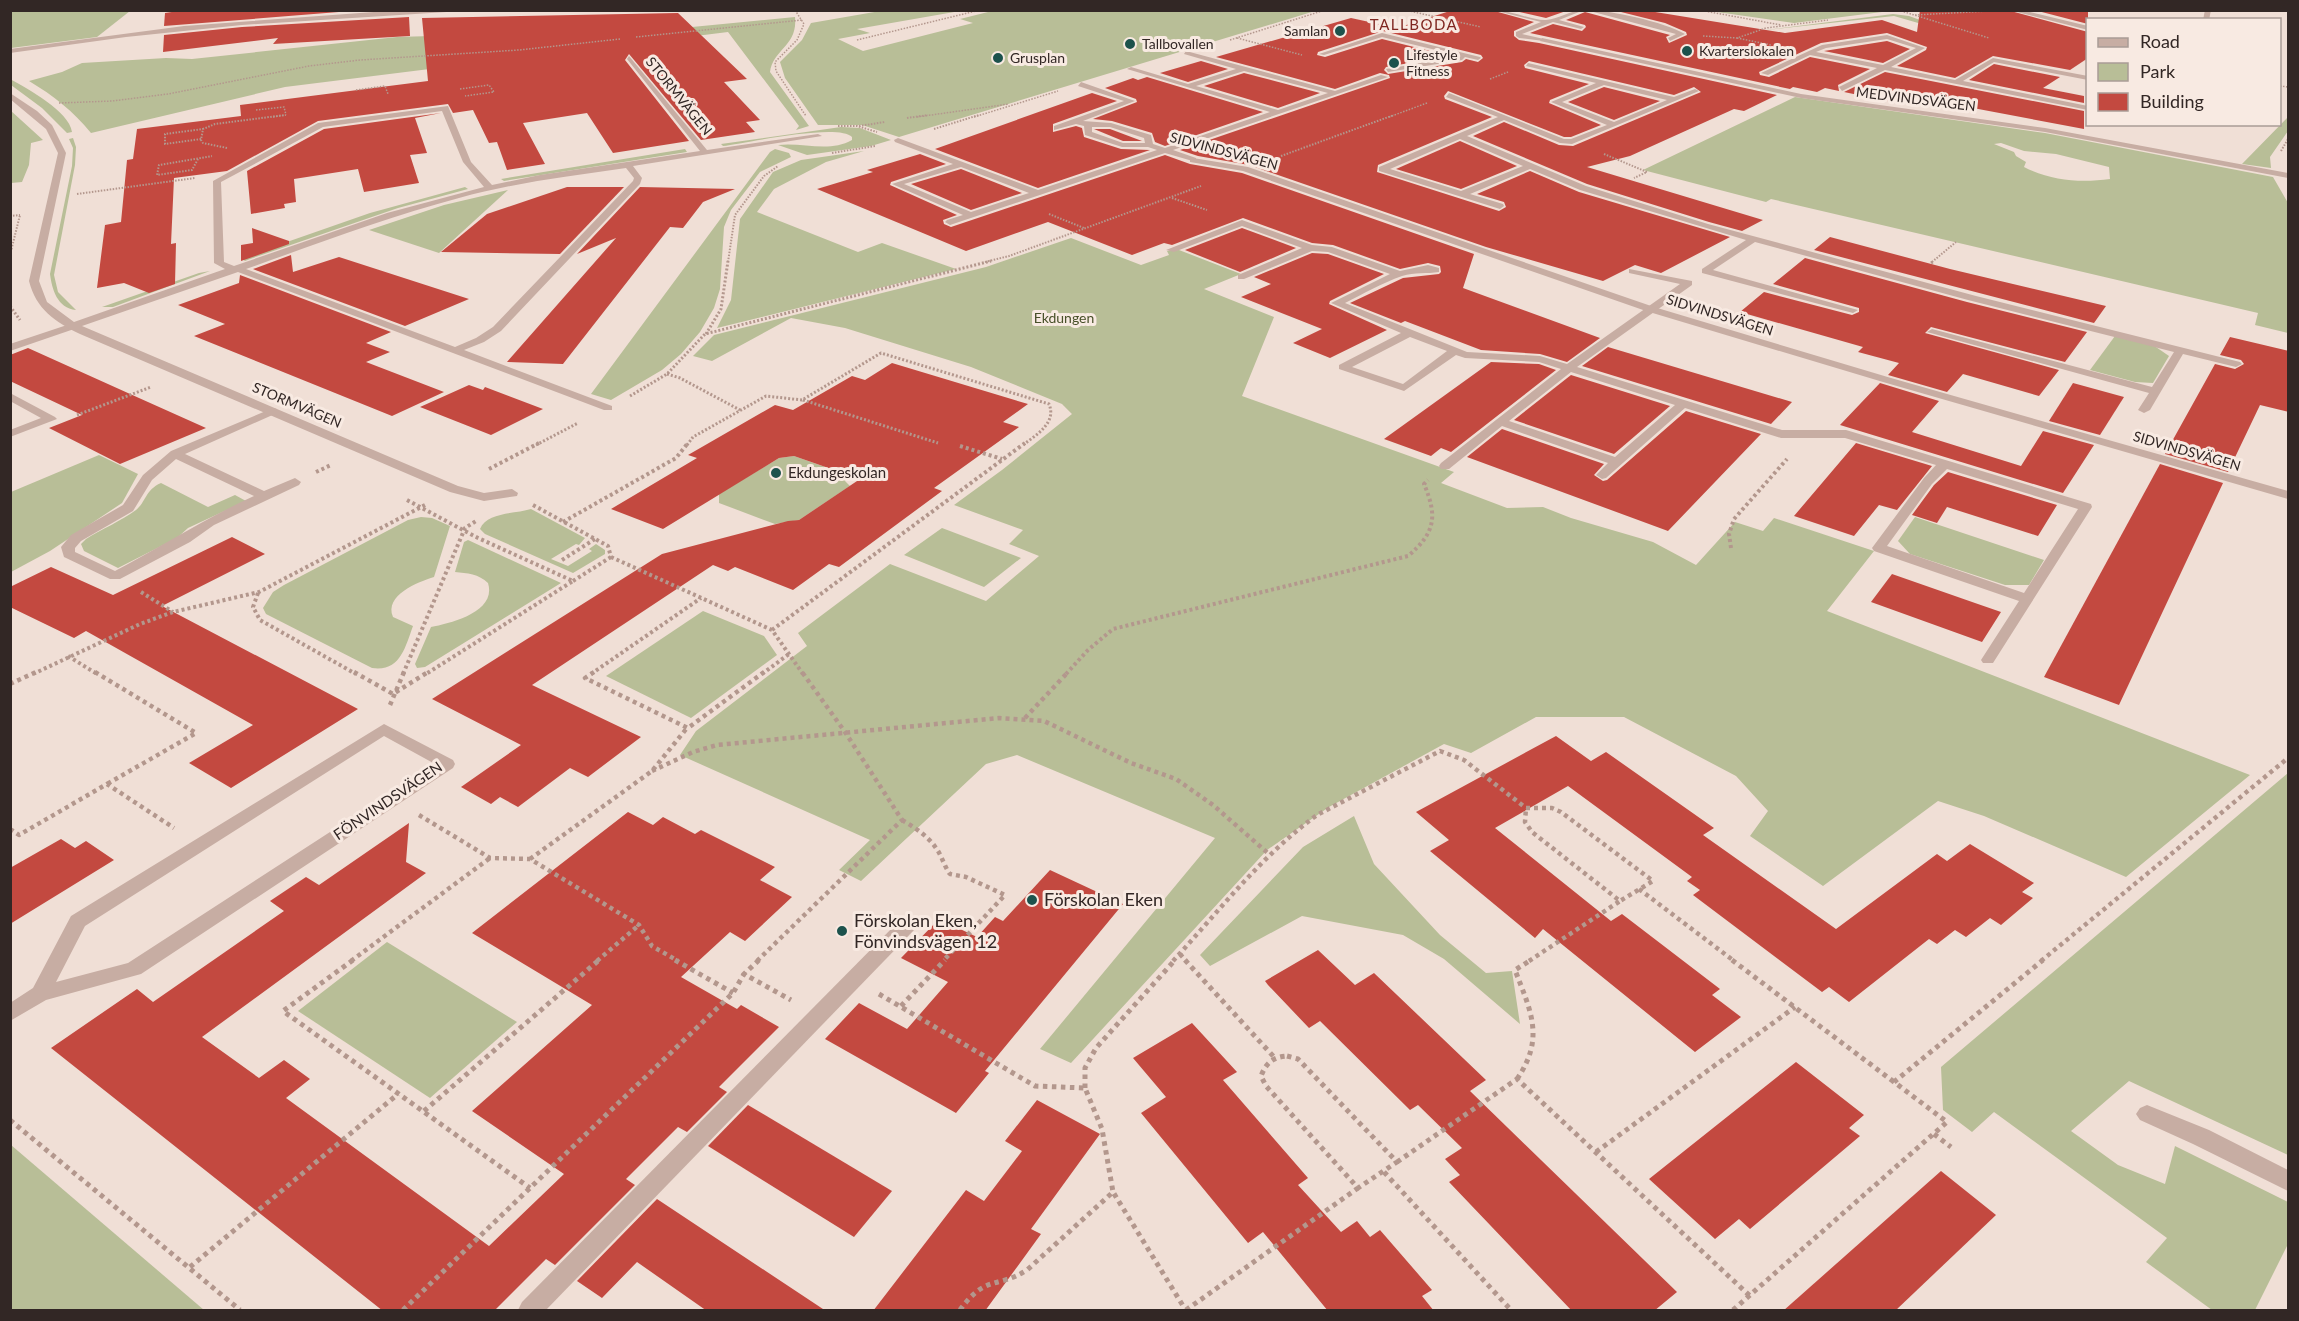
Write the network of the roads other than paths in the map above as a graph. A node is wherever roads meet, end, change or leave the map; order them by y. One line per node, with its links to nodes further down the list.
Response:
1 (475, 10): 12 (street)
2 (1496, 10): 6 (street)
3 (1581, 10): 6 (street)
4 (1589, 10): 11 (street)
5 (2012, 10): 8 (street)
6 (1549, 21): 7 (street); 49 (street, MEDVINDSVÄGEN)
7 (1581, 27)
8 (2086, 28)
9 (1873, 32): 10 (street)
10 (1887, 37): 13 (street); 18 (street)
11 (1670, 39)
12 (10, 51)
13 (1810, 52): 18 (street); 21 (street)
14 (1186, 53): 20 (street)
15 (1322, 54): 29 (street)
16 (629, 58): 45 (street, STORMVÄGEN)
17 (1528, 65): 24 (street)
18 (1884, 67): 23 (street); 27 (street)
19 (1131, 69): 26 (street)
20 (1242, 69): 26 (street); 29 (street)
21 (1766, 74)
22 (2086, 78): 23 (street)
23 (1956, 82): 33 (street)
24 (1603, 83): 32 (street); 38 (street)
25 (1081, 84): 36 (street)
26 (1188, 86): 34 (street)
27 (1842, 89)
28 (1695, 91): 32 (street)
29 (1335, 93): 34 (street)
30 (10, 95): 68 (street, STORMVÄGEN)
31 (1449, 95): 35 (street)
32 (1674, 99): 38 (street)
33 (2086, 108)
34 (1277, 111): 44 (street)
35 (1505, 117): 38 (street); 41 (street)
36 (1076, 121): 37 (street); 39 (street)
37 (1088, 125): 43 (street, SIDVINDSVÄGEN); 43 (street, SIDVINDSVÄGEN)
38 (1615, 125)
39 (1057, 128)
40 (818, 136): 45 (street, STORMVÄGEN)
41 (1460, 136): 48 (street); 52 (street)
42 (898, 140): 46 (street)
43 (1149, 145): 44 (street, SIDVINDSVÄGEN)
44 (1164, 150): 51 (street); 66 (street, SIDVINDSVÄGEN)
45 (705, 153): 47 (street, STORMVÄGEN)
46 (961, 164): 51 (street); 54 (street)
47 (628, 165): 50 (street, STORMVÄGEN); 72 (street)
48 (1528, 166): 52 (street); 56 (street)
49 (2289, 176)
50 (490, 188): 59 (street, STORMVÄGEN); 59 (street)
51 (1038, 193): 54 (street)
52 (1462, 194): 53 (street)
53 (1500, 206)
54 (971, 215): 55 (street)
55 (950, 222)
56 (1752, 240): 62 (street); 74 (street)
57 (1311, 248): 58 (street); 63 (street); 64 (street)
58 (1171, 250)
59 (236, 269): 68 (street, STORMVÄGEN); 72 (street)
60 (1436, 270): 63 (street)
61 (1632, 271): 65 (street)
62 (1705, 271): 65 (street); 67 (street)
63 (1399, 274): 70 (street)
64 (1242, 277)
65 (1688, 283): 66 (street)
66 (1650, 309): 76 (street); 92 (street, SIDVINDSVÄGEN)
67 (1854, 310)
68 (74, 326): 71 (street); 82 (street, STORMVÄGEN)
69 (1932, 332): 77 (street)
70 (1409, 333): 73 (street); 73 (street)
71 (10, 348)
72 (456, 350): 80 (street)
73 (1454, 351): 76 (street)
74 (2180, 351): 75 (street); 77 (street)
75 (2236, 364)
76 (1569, 368): 79 (street); 83 (street)
77 (2156, 391): 81 (street)
78 (10, 396): 84 (street)
79 (1683, 404): 86 (street); 87 (street)
80 (608, 408)
81 (2144, 410)
82 (273, 411): 85 (street); 91 (street, STORMVÄGEN)
83 (1501, 422): 86 (street); 88 (street)
84 (10, 434)
85 (175, 454): 93 (street); 93 (street)
86 (1616, 462): 89 (street)
87 (1944, 464): 94 (street); 94 (street)
88 (1445, 466)
89 (1602, 475)
90 (295, 482): 93 (street)
91 (512, 493)
92 (2289, 495)
93 (264, 496)
94 (2027, 599): 95 (street)
95 (1988, 660)
96 (908, 924): 101 (street)
97 (40, 994): 97 (street, FÖNVINDSVÄGEN); 98 (street, FÖNVINDSVÄGEN)
98 (10, 1013)
99 (2147, 1114): 100 (street)
100 (2289, 1181)
101 (530, 1311)

